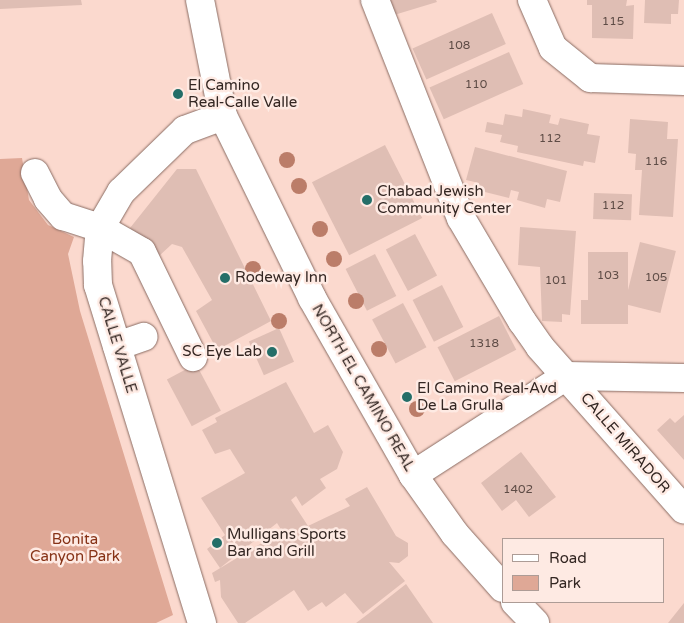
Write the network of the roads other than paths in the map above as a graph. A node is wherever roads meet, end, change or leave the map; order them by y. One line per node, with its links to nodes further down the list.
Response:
1 (200, 0): 5 (street, NORTH EL CAMINO REAL)
2 (375, 0): 11 (street, CALLE MIRADOR)
3 (532, 0): 4 (street)
4 (684, 81)
5 (223, 116): 7 (street, CALLE VALLE); 13 (street, NORTH EL CAMINO REAL)
6 (35, 173): 7 (street)
7 (100, 228): 9 (street, CALLE VALLE); 10 (street)
8 (143, 337): 9 (street)
9 (118, 346): 17 (street, CALLE VALLE)
10 (193, 357)
11 (566, 376): 12 (street); 13 (street); 14 (street, CALLE MIRADOR)
12 (684, 378)
13 (413, 475): 15 (street, NORTH EL CAMINO REAL)
14 (684, 510)
15 (502, 587)
16 (516, 603): 18 (street)
17 (202, 623)
18 (535, 623)

